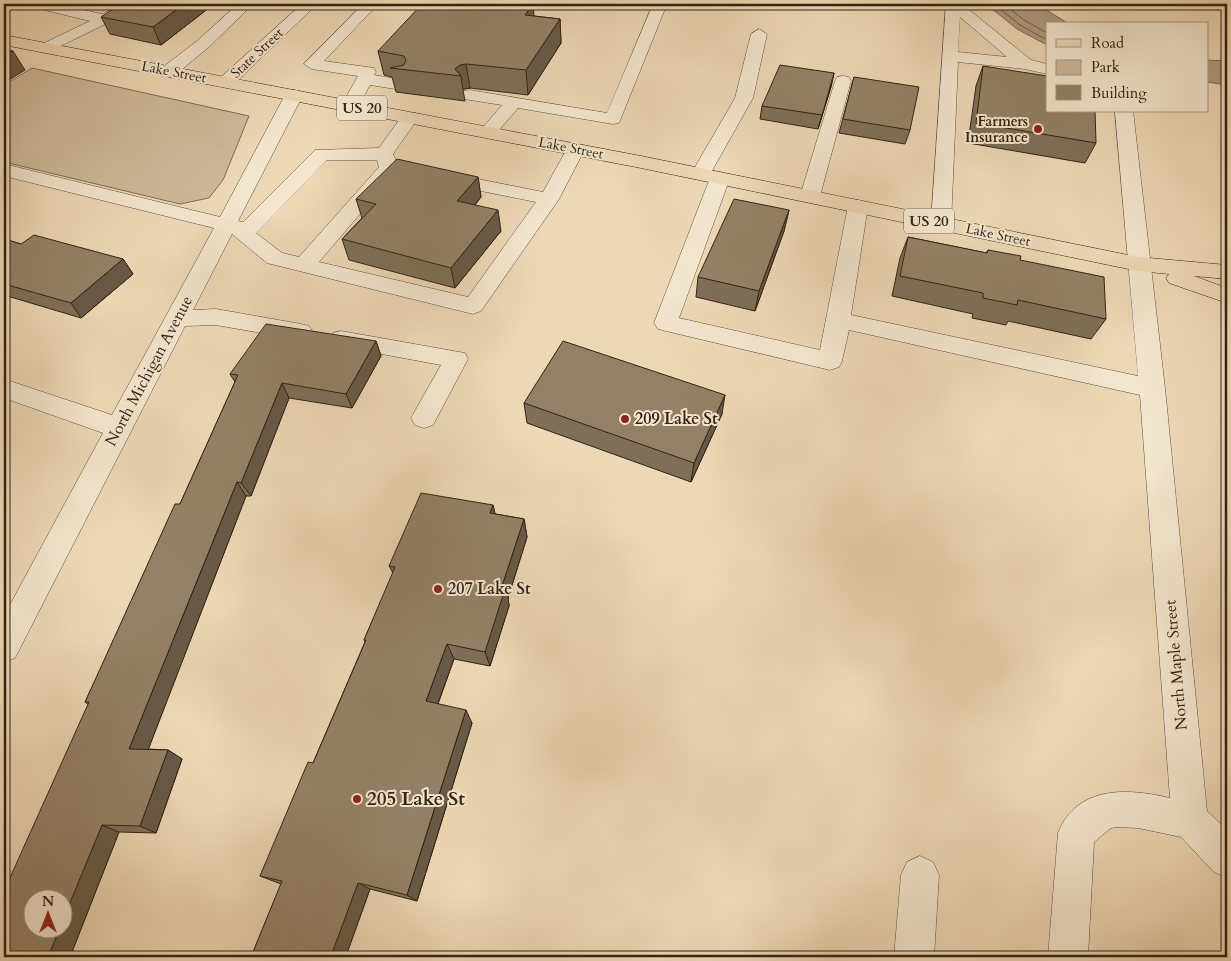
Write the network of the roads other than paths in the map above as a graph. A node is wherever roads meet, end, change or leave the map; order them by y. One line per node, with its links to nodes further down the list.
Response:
1 (37, 4): 7 (street)
2 (132, 4): 7 (street)
3 (246, 4): 14 (street)
4 (310, 4): 17 (street, State Street)
5 (371, 4): 15 (street)
6 (660, 4): 21 (street)
7 (104, 19): 10 (street)
8 (759, 34): 29 (street)
9 (6, 42): 10 (main road, Lake Street / US 20)
10 (46, 48): 14 (main road, Lake Street / US 20)
11 (950, 56): 12 (street); 12 (street); 33 (street)
12 (1026, 64): 13 (street)
13 (1046, 69)
14 (169, 71): 17 (main road, Lake Street / US 20)
15 (365, 79): 18 (street); 22 (street)
16 (844, 81): 30 (street)
17 (226, 82): 20 (main road, Lake Street / US 20)
18 (402, 84)
19 (470, 94): 21 (street)
20 (294, 95): 22 (main road, Lake Street / US 20); 34 (street, North Michigan Avenue)
21 (514, 102): 25 (street)
22 (350, 106): 24 (main road, Lake Street / US 20)
23 (1124, 112): 35 (street, North Maple Street)
24 (410, 117): 25 (main road, Lake Street / US 20); 27 (street)
25 (488, 132): 26 (main road, Lake Street / US 20)
26 (576, 149): 29 (main road, Lake Street / US 20); 31 (street)
27 (402, 167): 31 (street); 34 (street); 36 (street)
28 (4, 170): 34 (street)
29 (711, 176): 30 (main road, Lake Street / US 20); 40 (street)
30 (810, 196): 32 (main road, Lake Street / US 20)
31 (549, 198): 36 (street)
32 (858, 206): 33 (main road, Lake Street / US 20); 40 (street)
33 (941, 223): 35 (main road, Lake Street / US 20)
34 (235, 229): 36 (street); 39 (street, North Michigan Avenue)
35 (1138, 264): 37 (main road, Lake Street / US 20); 38 (main road, Lake Street / US 20); 42 (street, North Maple Street)
36 (304, 265)
37 (1227, 272)
38 (1227, 296)
39 (176, 318): 43 (street); 44 (street, North Michigan Avenue)
40 (839, 320): 42 (street)
41 (4, 388): 44 (street)
42 (1152, 388): 46 (street, North Maple Street)
43 (424, 418)
44 (119, 428): 45 (street, North Michigan Avenue)
45 (4, 647)
46 (1190, 820): 47 (street); 50 (street)
47 (1227, 859)
48 (920, 875): 49 (street)
49 (914, 957)
50 (1068, 957)

